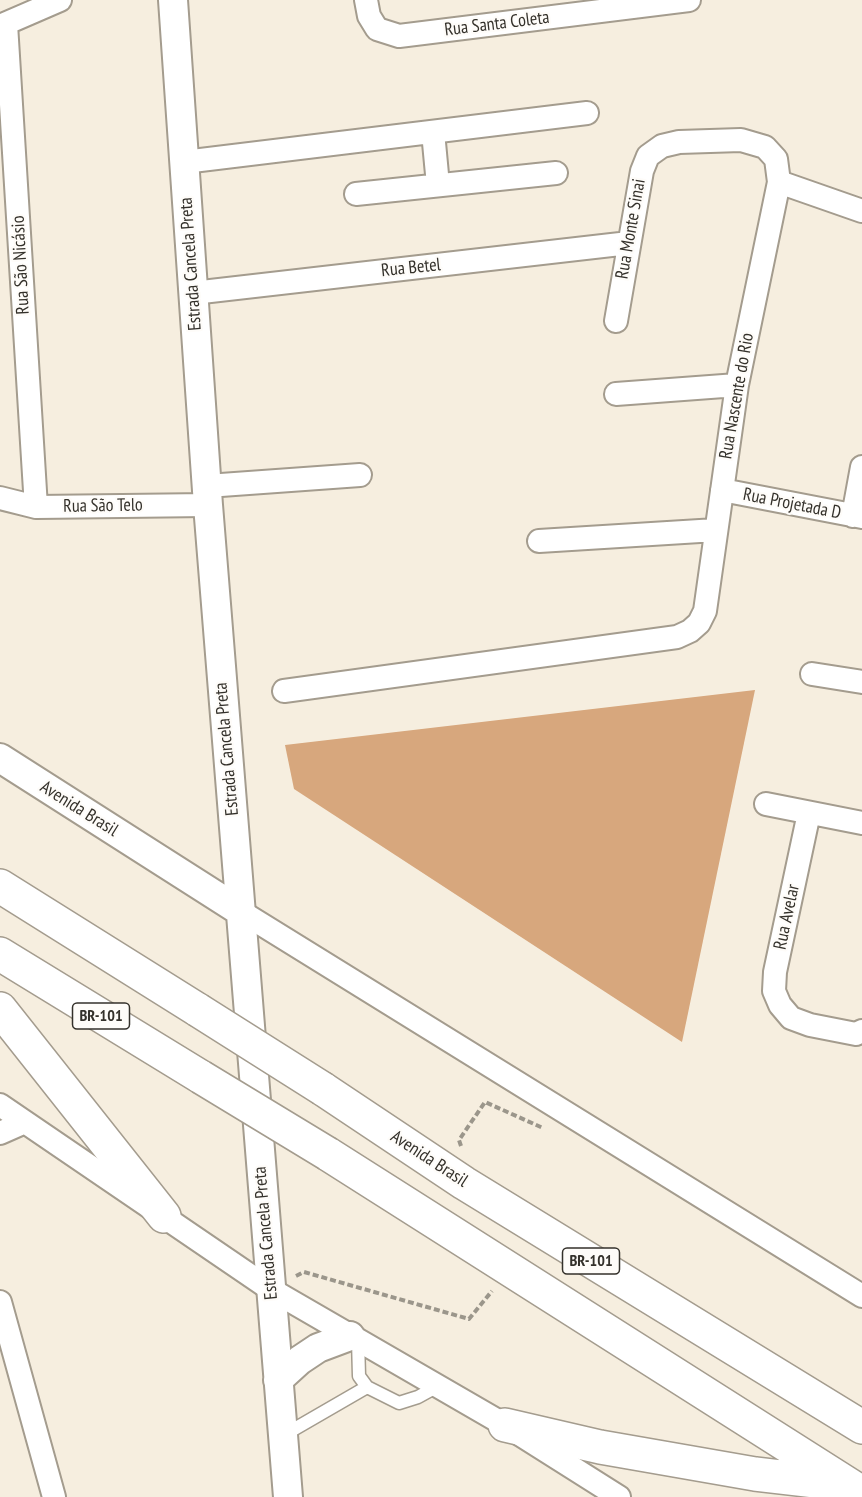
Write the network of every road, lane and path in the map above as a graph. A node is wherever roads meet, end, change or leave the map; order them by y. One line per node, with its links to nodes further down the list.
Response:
1 (60, 0): 5 (street)
2 (172, 0): 8 (street, Estrada Cancela Preta)
3 (366, 0): 4 (street, Rua Santa Coleta)
4 (689, 0)
5 (3, 25): 24 (street, Rua São Nicásio)
6 (587, 113): 7 (street)
7 (434, 132): 8 (street); 11 (street)
8 (184, 162): 15 (street, Estrada Cancela Preta)
9 (556, 173): 11 (street)
10 (778, 182): 13 (street); 14 (street, Rua Monte Sinai); 17 (street, Rua Nascente do Rio)
11 (438, 185): 12 (street)
12 (356, 194)
13 (862, 211)
14 (629, 243): 15 (street, Rua Betel); 16 (street, Rua Monte Sinai)
15 (193, 293): 22 (street, Estrada Cancela Preta)
16 (616, 321)
17 (737, 385): 18 (street); 21 (street, Rua Nascente do Rio)
18 (616, 394)
19 (862, 467): 25 (street)
20 (360, 475): 22 (street, Rua São Telo)
21 (722, 490): 25 (street, Rua Projetada D); 26 (street, Rua Nascente do Rio)
22 (207, 495): 24 (street, Rua São Telo); 36 (street, Estrada Cancela Preta)
23 (0, 498): 24 (street, Rua São Telo)
24 (36, 507)
25 (858, 517)
26 (716, 530): 27 (street); 30 (street, Rua Nascente do Rio)
27 (539, 542)
28 (812, 674): 29 (street)
29 (862, 682)
30 (284, 691)
31 (0, 758): 36 (street, Avenida Brasil)
32 (766, 804): 33 (street)
33 (809, 813): 34 (street); 39 (street, Rua Avelar)
34 (862, 823)
35 (0, 886): 44 (highway, Avenida Brasil / BR-101, bridge)
36 (240, 911): 47 (street, Estrada Cancela Preta); 48 (street, Avenida Brasil)
37 (0, 954): 46 (highway, BR-101, bridge)
38 (0, 1010): 45 (highway)
39 (862, 1031)
40 (0, 1105): 41 (street)
41 (26, 1122): 43 (street); 45 (street)
42 (550, 1131): 44 (path)
43 (0, 1133)
44 (464, 1183): 55 (highway, Avenida Brasil / BR-101)
45 (164, 1216): 47 (street)
46 (510, 1270): 47 (path); 57 (highway, BR-101)
47 (270, 1289): 50 (street); 51 (street, Estrada Cancela Preta)
48 (862, 1296)
49 (0, 1302): 58 (street)
50 (354, 1338): 51 (street); 52 (street); 53 (lane)
51 (278, 1380): 56 (street, Estrada Cancela Preta)
52 (438, 1386): 53 (lane); 54 (street)
53 (367, 1387): 56 (lane)
54 (505, 1425): 57 (highway); 60 (street)
55 (862, 1427)
56 (283, 1436): 59 (street, Estrada Cancela Preta)
57 (856, 1489)
58 (54, 1497)
59 (288, 1497)
60 (619, 1497)

